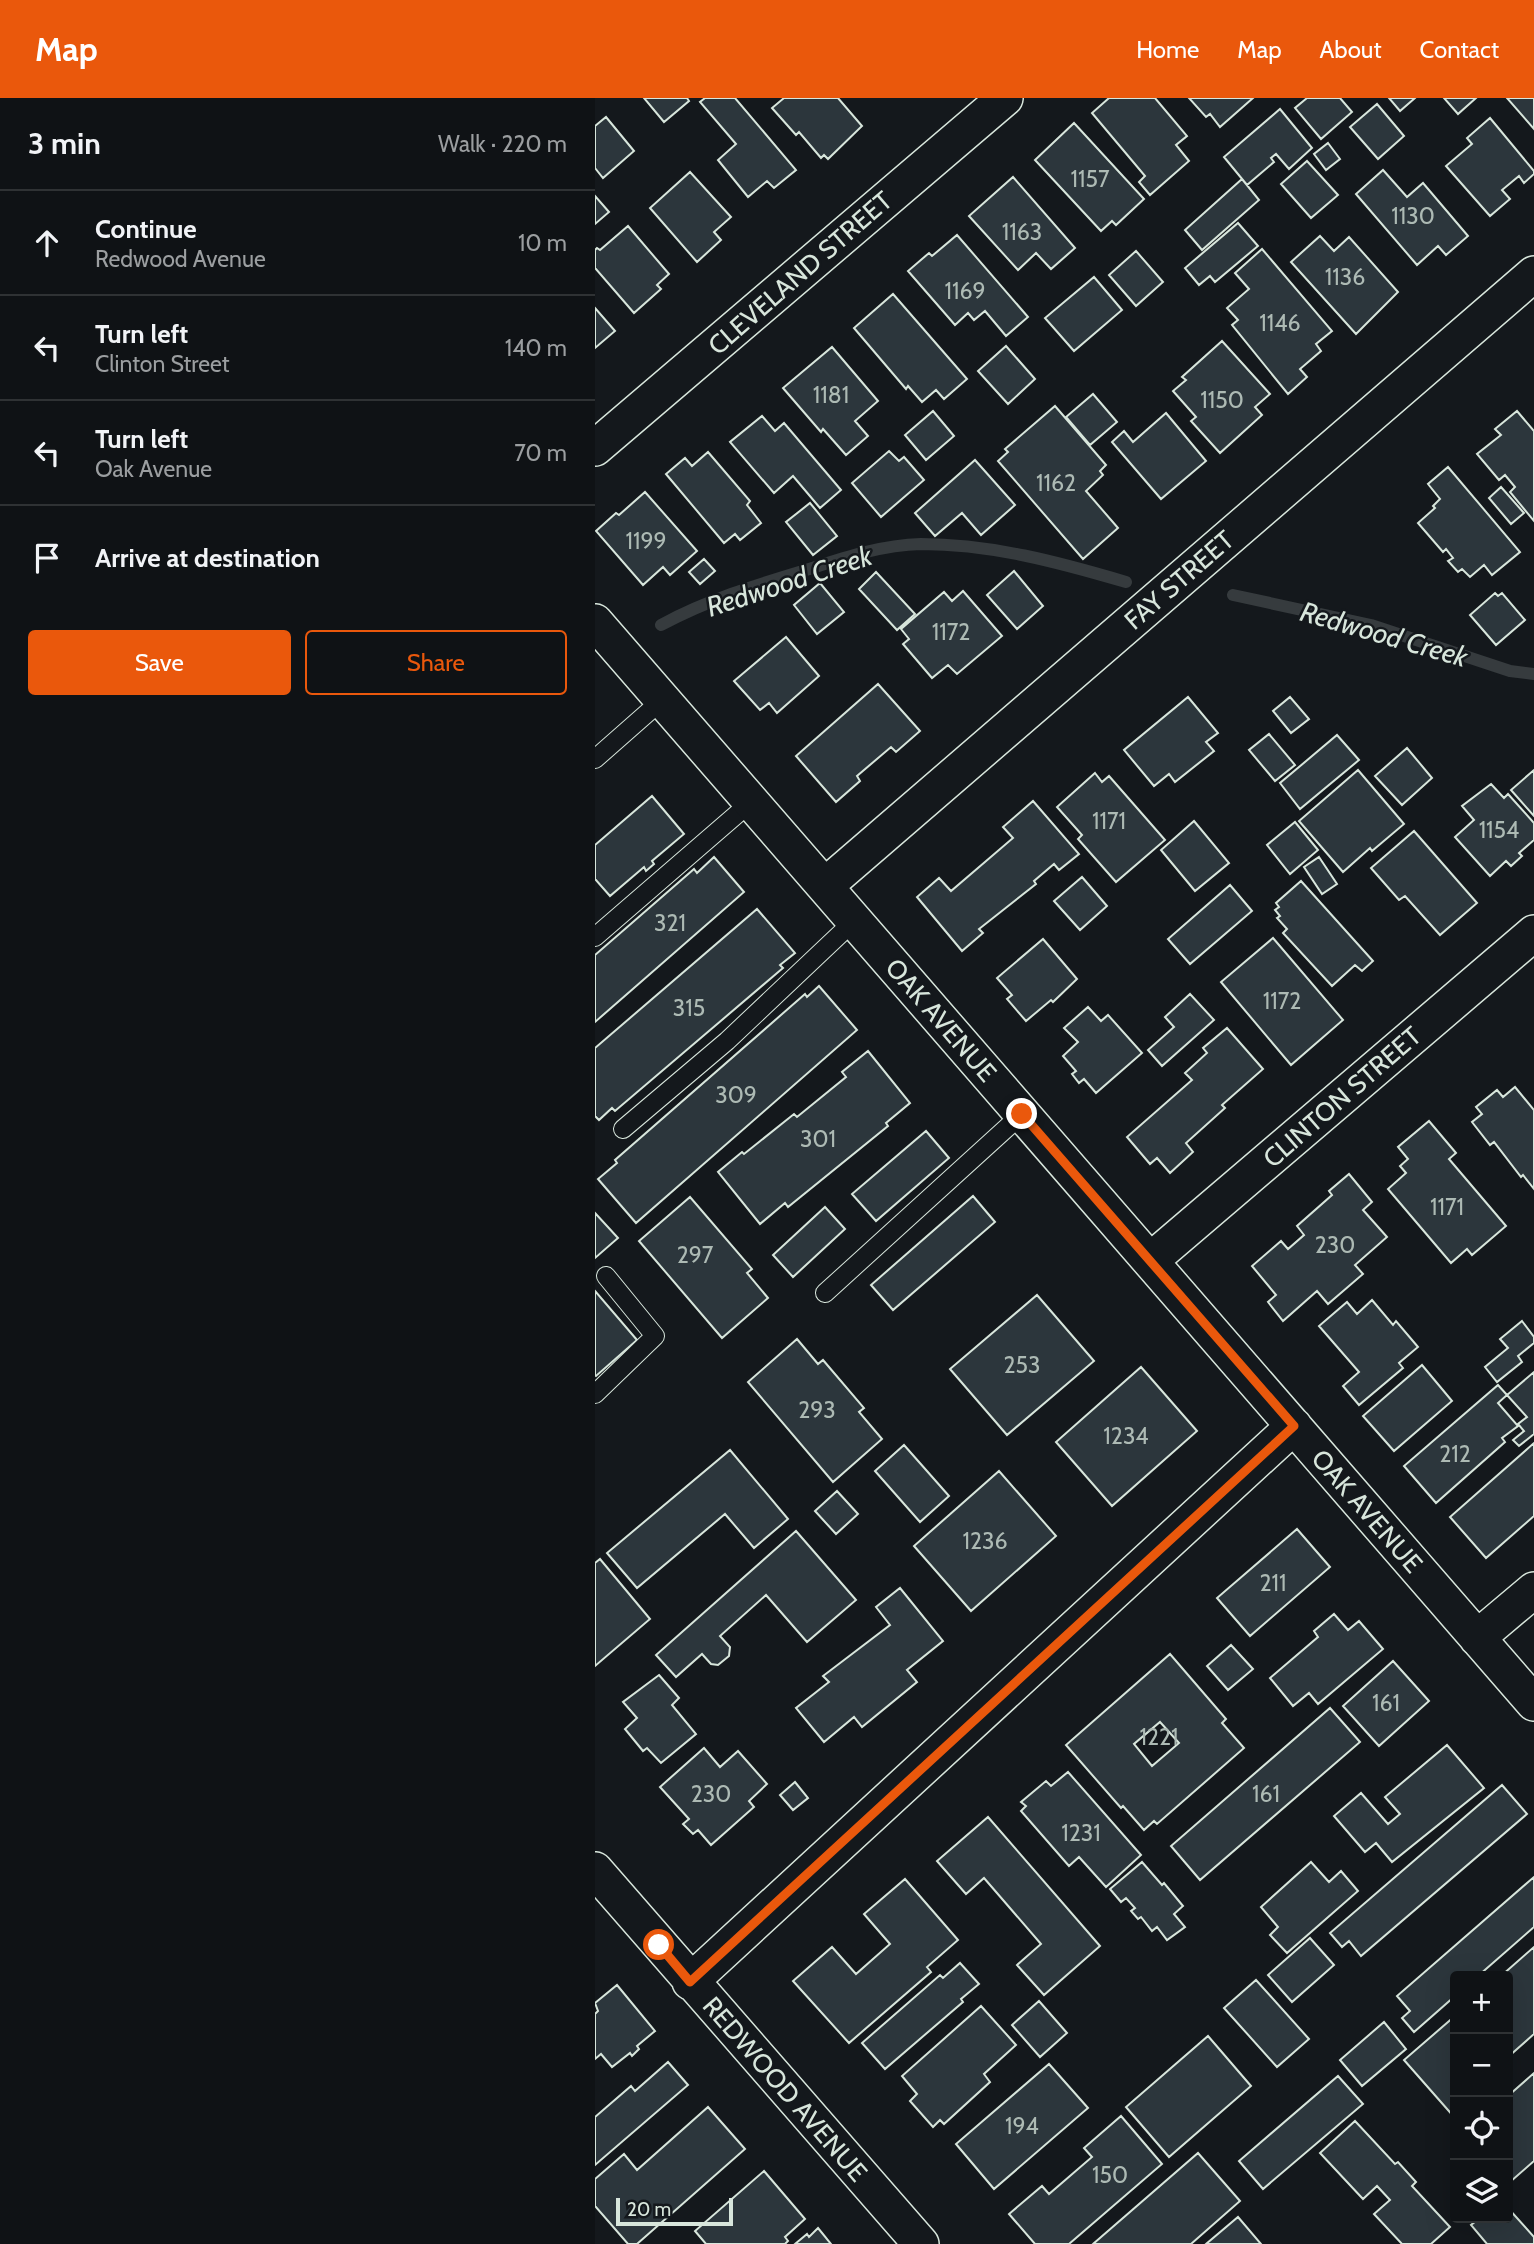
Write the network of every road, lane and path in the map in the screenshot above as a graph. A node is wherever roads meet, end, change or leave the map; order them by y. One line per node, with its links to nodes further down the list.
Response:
1 (1005, 98): 3 (street, CLEVELAND STREET)
2 (1534, 274): 8 (street, FAY STREET)
3 (595, 448)
4 (595, 622): 5 (street, OAK AVENUE)
5 (662, 700): 6 (lane); 7 (street, OAK AVENUE)
6 (595, 759)
7 (751, 802): 8 (street, OAK AVENUE); 11 (lane)
8 (825, 886): 9 (street, OAK AVENUE)
9 (855, 920): 12 (street, OAK AVENUE); 13 (lane)
10 (1534, 933): 14 (street, CLINTON STREET)
11 (595, 937)
12 (1022, 1114): 14 (street, OAK AVENUE); 16 (lane)
13 (623, 1129)
14 (1150, 1261): 18 (street, OAK AVENUE)
15 (606, 1276): 17 (lane)
16 (825, 1293)
17 (595, 1394)
18 (1294, 1426): 20 (street, OAK AVENUE); 23 (street)
19 (1534, 1590): 20 (street)
20 (1477, 1638): 21 (street, OAK AVENUE)
21 (1534, 1703)
22 (595, 1870): 23 (street, REDWOOD AVENUE)
23 (690, 1982): 24 (street, REDWOOD AVENUE)
24 (921, 2244)

